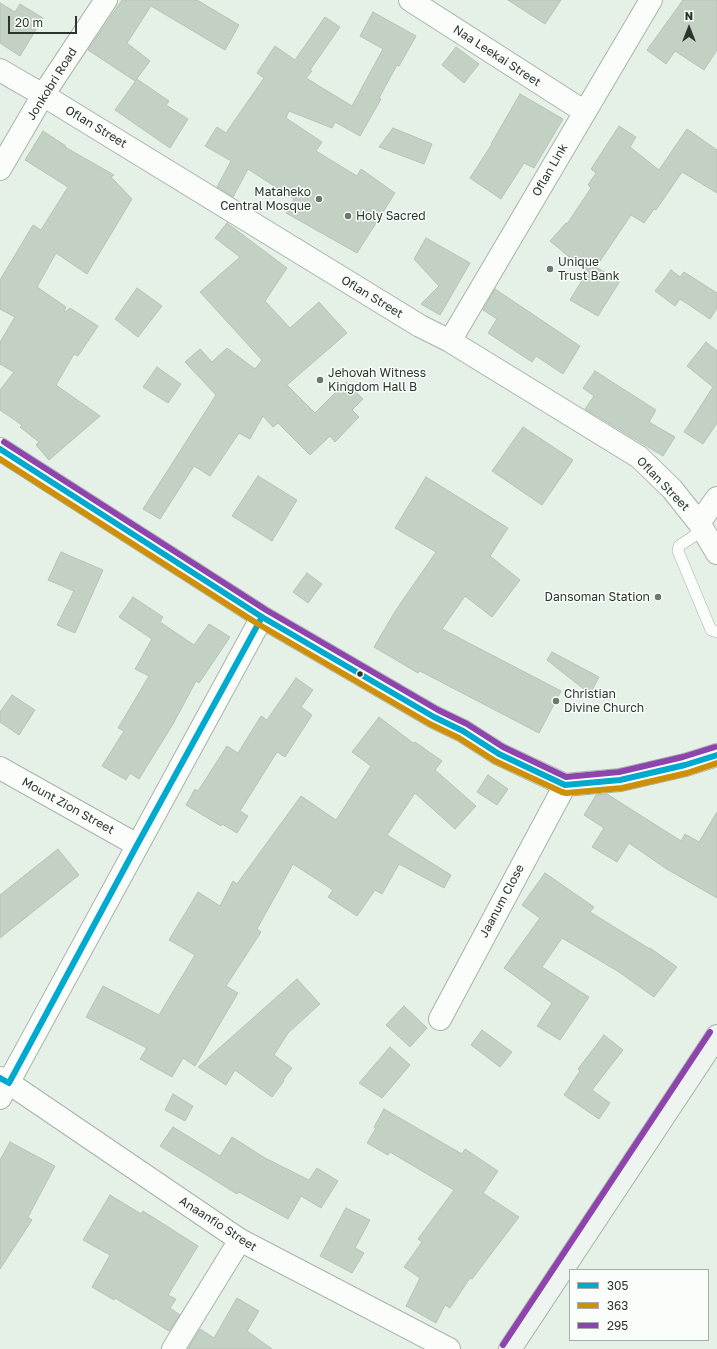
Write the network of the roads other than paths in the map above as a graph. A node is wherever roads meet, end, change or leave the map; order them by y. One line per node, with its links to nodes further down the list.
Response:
1 (106, 0): 5 (street, Jonkobri Road)
2 (410, 0): 6 (street, Naa Leekai Street)
3 (651, 0): 6 (street, Oflan Link)
4 (0, 70): 5 (street, Oflan Street)
5 (43, 95): 7 (street, Jonkobri Road); 8 (street, Oflan Street)
6 (585, 112): 8 (street, Oflan Link)
7 (0, 169)
8 (450, 341): 11 (street, Oflan Street)
9 (0, 449): 13 (street)
10 (717, 498): 11 (street)
11 (701, 527): 12 (street, Oflan Street); 14 (lane)
12 (717, 553)
13 (262, 617): 17 (street); 18 (street)
14 (717, 632)
15 (717, 755): 17 (street)
16 (0, 768): 18 (street, Mount Zion Street)
17 (565, 785): 19 (street, Jaanum Close)
18 (136, 845): 21 (street)
19 (440, 1018)
20 (717, 1036): 25 (main road)
21 (3, 1087): 22 (street, Anaanfio Street)
22 (240, 1240): 23 (street); 24 (street, Anaanfio Street)
23 (173, 1349)
24 (449, 1349)
25 (510, 1349)

